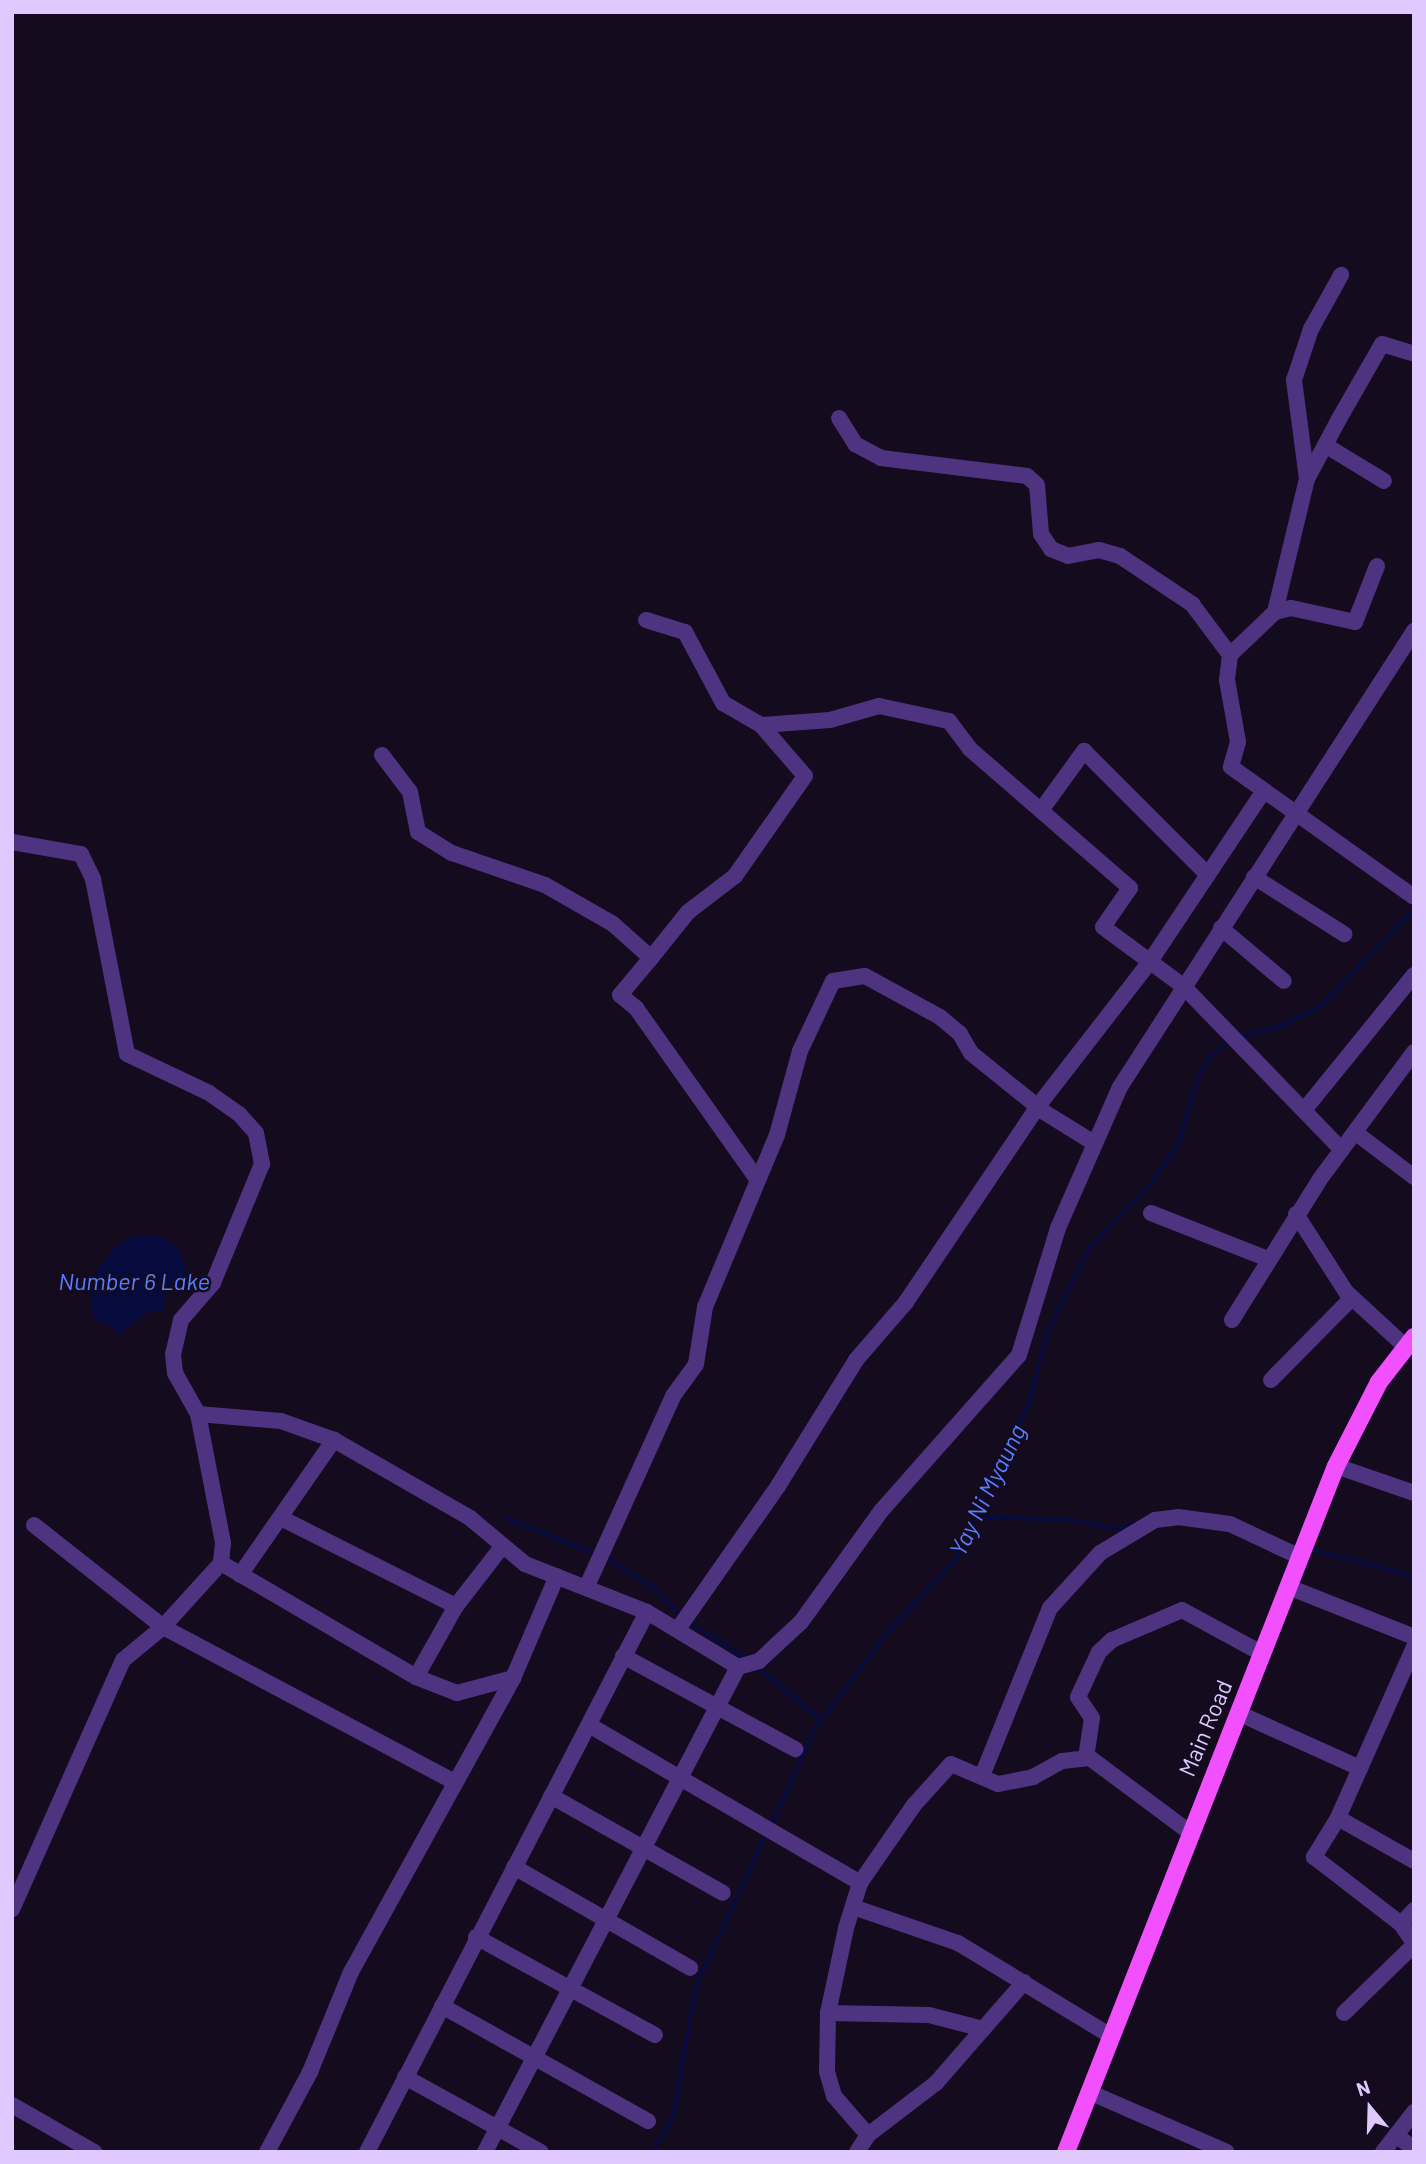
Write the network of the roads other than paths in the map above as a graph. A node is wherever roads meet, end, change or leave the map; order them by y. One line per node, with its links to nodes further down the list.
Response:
1 (1341, 275): 5 (street)
2 (1414, 354): 4 (street)
3 (839, 418): 11 (street)
4 (1325, 446): 5 (street); 6 (street)
5 (1307, 479): 8 (street)
6 (1384, 481)
7 (1377, 566): 8 (street)
8 (1275, 612): 11 (street)
9 (646, 620): 12 (street)
10 (1414, 631): 16 (street)
11 (1230, 655): 14 (street)
12 (761, 725): 15 (street); 23 (street)
13 (382, 755): 23 (street)
14 (1263, 792): 16 (street); 18 (street)
15 (1042, 809): 18 (street); 24 (street)
16 (1294, 816): 19 (street); 20 (street)
17 (12, 842): 43 (street)
18 (1208, 875): 24 (street)
19 (1254, 877): 21 (street); 22 (street)
20 (1414, 897)
21 (1221, 928): 26 (street); 27 (street)
22 (1344, 934)
23 (651, 958): 35 (street)
24 (1149, 963): 27 (street); 29 (street)
25 (1414, 975): 30 (street)
26 (1284, 981)
27 (1183, 986): 30 (street); 32 (street)
28 (1414, 1052): 31 (street)
29 (1038, 1106): 32 (street); 35 (street); 59 (street)
30 (1305, 1109): 33 (street)
31 (1356, 1133): 33 (street); 34 (street)
32 (1094, 1143): 64 (street)
33 (1342, 1150): 37 (street)
34 (1414, 1177)
35 (757, 1179): 54 (street)
36 (1151, 1213): 38 (street)
37 (1296, 1214): 38 (street); 39 (street)
38 (1268, 1259): 40 (street)
39 (1352, 1298): 41 (street); 42 (street)
40 (1232, 1320)
41 (1410, 1341): 45 (main road, Main Road)
42 (1271, 1380)
43 (198, 1413): 44 (street); 51 (street)
44 (334, 1440): 47 (street); 49 (street)
45 (1335, 1465): 46 (street); 50 (main road, Main Road)
46 (1414, 1493)
47 (281, 1518): 52 (street); 56 (street)
48 (34, 1525): 58 (street)
49 (501, 1548): 53 (street); 56 (street)
50 (1300, 1557): 55 (main road, Main Road); 73 (street)
51 (221, 1563): 52 (street); 58 (street)
52 (240, 1575): 65 (street)
53 (557, 1576): 54 (street); 66 (street)
54 (587, 1586): 57 (street)
55 (1291, 1588): 60 (street); 62 (main road, Main Road)
56 (456, 1606): 65 (street)
57 (647, 1612): 59 (street); 63 (street)
58 (163, 1627): 75 (street); 85 (street)
59 (678, 1629): 64 (street)
60 (1414, 1637)
61 (1414, 1647): 72 (street)
62 (1263, 1654): 68 (main road, Main Road); 71 (street)
63 (623, 1656): 67 (street); 69 (street)
64 (738, 1667): 67 (street)
65 (416, 1677): 66 (street)
66 (513, 1678): 75 (street)
67 (716, 1705): 70 (street); 74 (street)
68 (1238, 1713): 72 (street); 78 (main road, Main Road)
69 (589, 1725): 74 (street); 76 (street)
70 (795, 1749)
71 (1086, 1758): 73 (street); 78 (street)
72 (1360, 1768): 77 (street)
73 (982, 1776): 82 (street)
74 (682, 1780): 79 (street); 82 (street)
75 (454, 1782): 112 (street)
76 (551, 1797): 79 (street); 81 (street)
77 (1338, 1818): 80 (street); 88 (street)
78 (1188, 1831): 99 (main road, Main Road)
79 (643, 1847): 83 (street); 87 (street)
80 (1414, 1861)
81 (514, 1867): 87 (street); 89 (street)
82 (860, 1883): 84 (street)
83 (723, 1893)
84 (852, 1907): 92 (street); 95 (street)
85 (12, 1909)
86 (1414, 1910): 88 (street)
87 (607, 1917): 91 (street); 93 (street)
88 (1401, 1924): 90 (street)
89 (476, 1937): 93 (street); 94 (street)
90 (1414, 1944): 96 (street)
91 (690, 1968)
92 (1024, 1982): 97 (street); 99 (street)
93 (570, 1987): 98 (street); 100 (street)
94 (442, 2006): 100 (street); 101 (street)
95 (828, 2013): 97 (street); 107 (street)
96 (1344, 2013)
97 (983, 2029): 107 (street)
98 (655, 2035)
99 (1111, 2036): 102 (main road, Main Road)
100 (533, 2059): 105 (street); 106 (street)
101 (405, 2077): 106 (street); 110 (street)
102 (1089, 2092): 116 (main road, Main Road); 117 (street)
103 (12, 2105): 111 (street)
104 (1414, 2112): 108 (street)
105 (648, 2121)
106 (498, 2129): 113 (street); 114 (street)
107 (868, 2135): 115 (street)
108 (1396, 2135): 109 (street); 118 (street)
109 (1414, 2149)
110 (371, 2150)
111 (94, 2152)
112 (267, 2152)
113 (485, 2152)
114 (541, 2152)
115 (857, 2152)
116 (1066, 2152)
117 (1227, 2152)
118 (1383, 2152)

